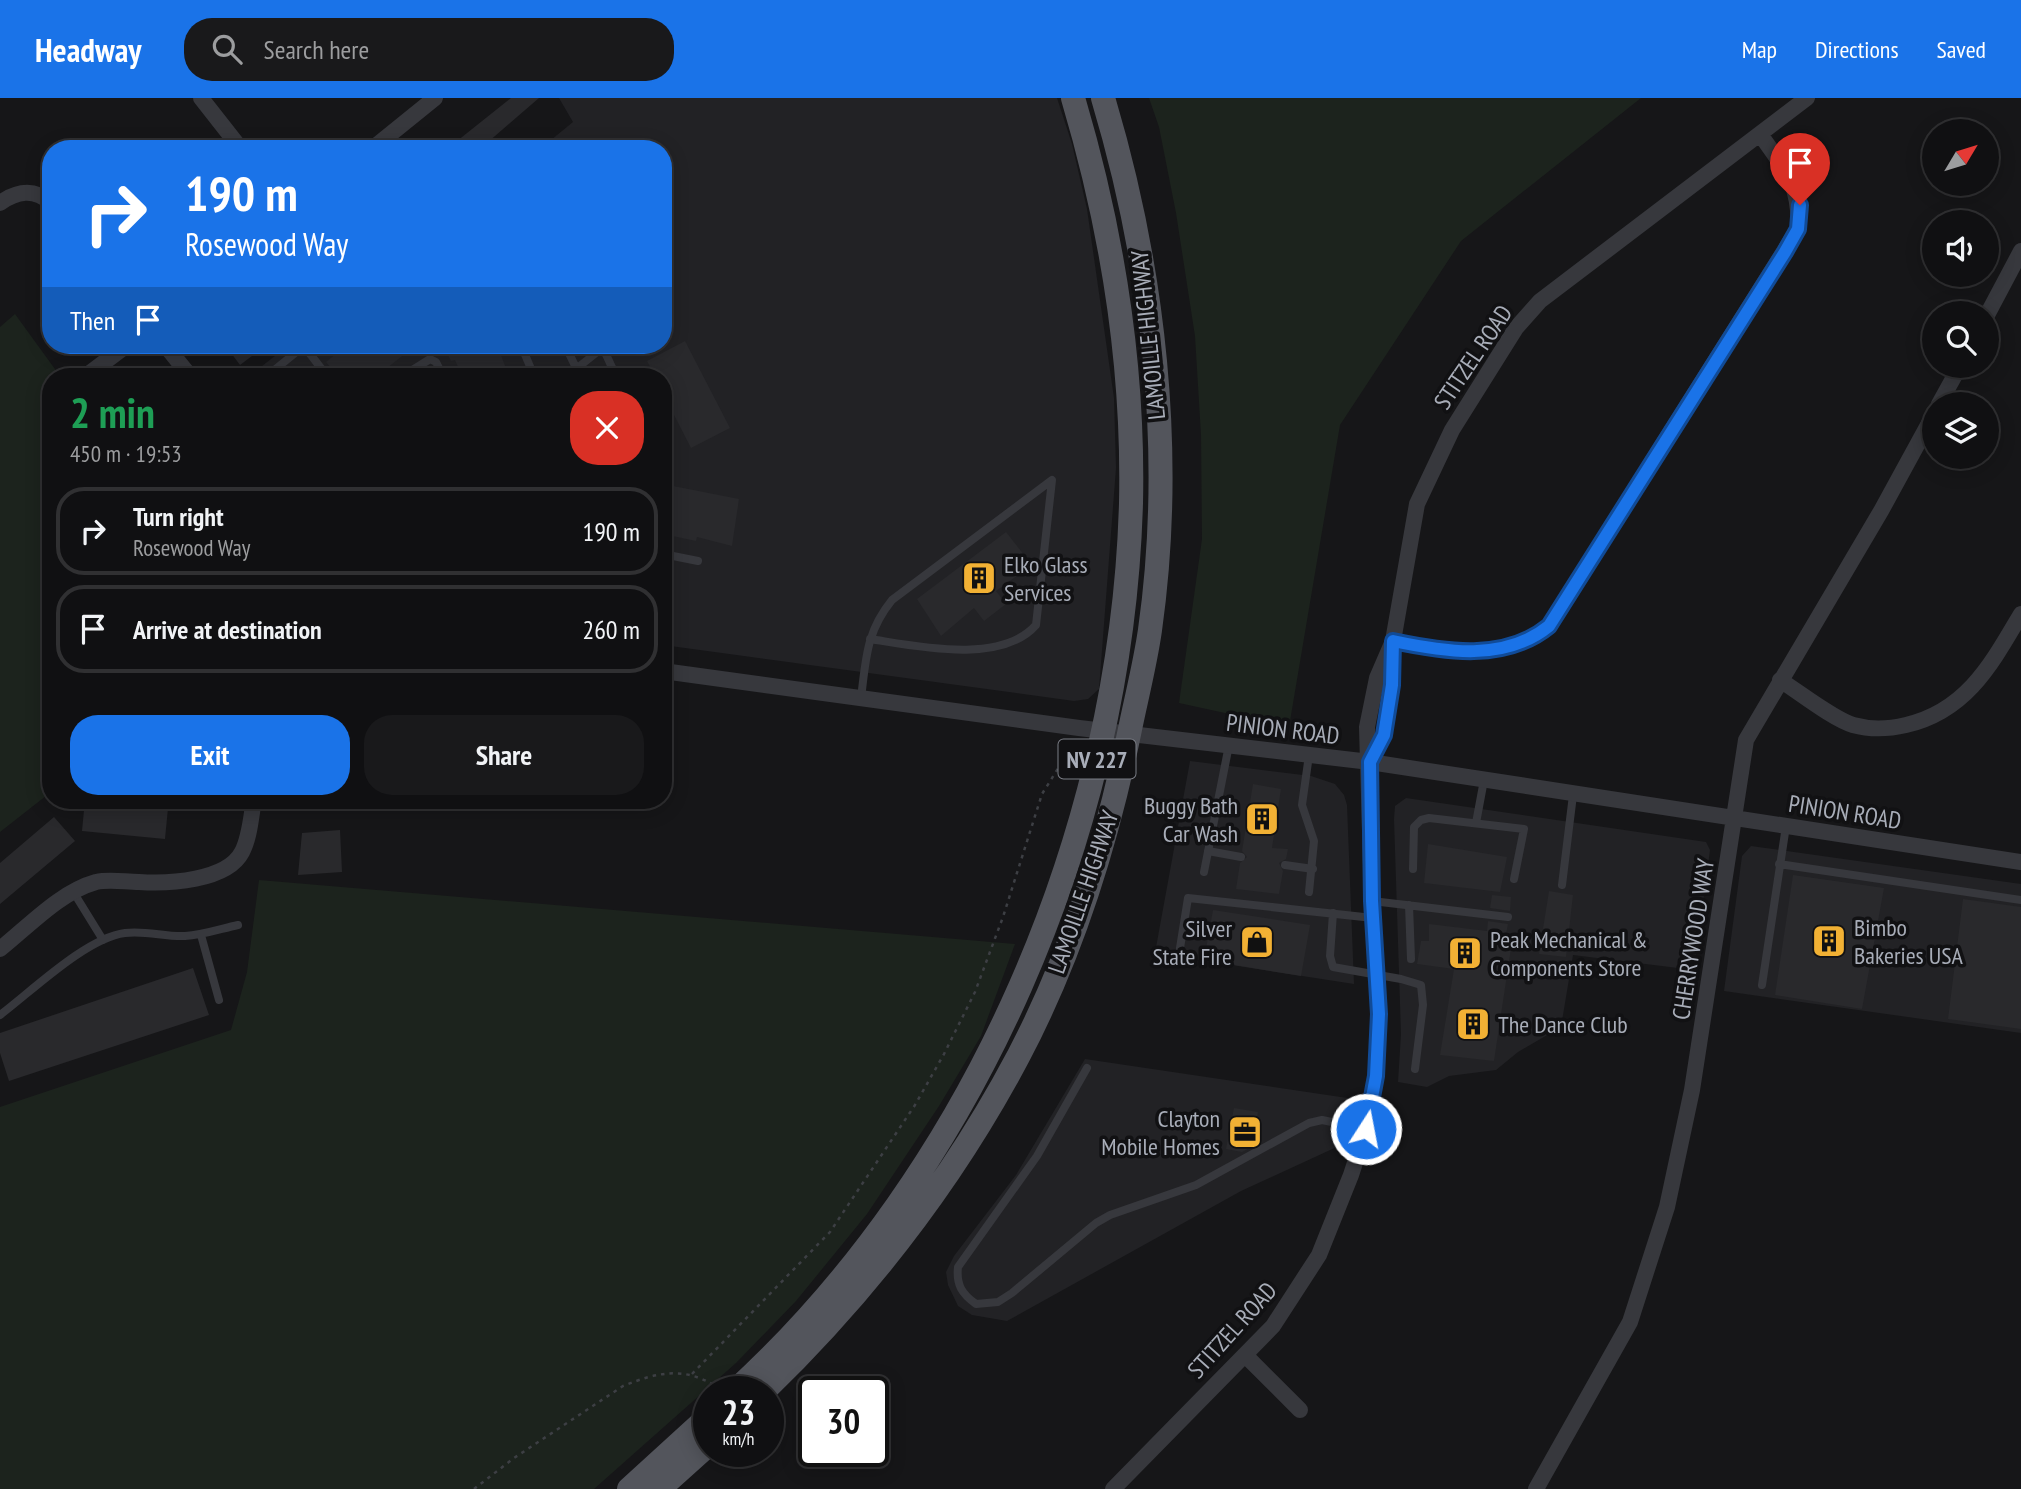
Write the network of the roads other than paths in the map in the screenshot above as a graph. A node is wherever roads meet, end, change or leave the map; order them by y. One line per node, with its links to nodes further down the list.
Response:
1 (201, 98): 7 (street)
2 (435, 98): 8 (street)
3 (1073, 98): 32 (main road, LAMOILLE HIGHWAY / NV 227)
4 (1103, 98): 33 (main road, LAMOILLE HIGHWAY / NV 227)
5 (1807, 98): 6 (street, STITZEL ROAD)
6 (1760, 134): 28 (street, STITZEL ROAD); 28 (street)
7 (234, 140)
8 (383, 140)
9 (42, 196): 10 (street)
10 (0, 203)
11 (2021, 251): 12 (street)
12 (1994, 301)
13 (115, 354): 17 (street)
14 (172, 354): 18 (street)
15 (293, 354): 19 (lane)
16 (596, 354): 22 (lane)
17 (97, 368)
18 (183, 368)
19 (277, 368)
20 (416, 368): 21 (lane)
21 (439, 368)
22 (582, 368)
23 (1922, 436): 30 (street, CHERRYWOOD WAY)
24 (672, 556): 25 (lane)
25 (698, 561)
26 (2021, 614): 30 (street)
27 (870, 639): 27 (lane); 31 (lane)
28 (1393, 641): 36 (street, STITZEL ROAD)
29 (672, 672): 31 (street, PINION ROAD)
30 (1780, 680): 40 (street, CHERRYWOOD WAY)
31 (861, 698): 32 (street, PINION ROAD)
32 (1103, 731): 33 (street, PINION ROAD); 74 (main road, LAMOILLE HIGHWAY / NV 227)
33 (1129, 734): 34 (street, PINION ROAD); 75 (main road, LAMOILLE HIGHWAY / NV 227)
34 (1229, 746): 35 (street, PINION ROAD); 43 (lane)
35 (1308, 755): 36 (street, PINION ROAD); 48 (lane)
36 (1370, 762): 37 (street, PINION ROAD); 57 (street, STITZEL ROAD)
37 (1484, 780): 38 (street, PINION ROAD); 41 (lane)
38 (1573, 795): 40 (street, PINION ROAD); 52 (lane)
39 (252, 809): 54 (street)
40 (1735, 818): 42 (street, PINION ROAD); 82 (street, CHERRYWOOD WAY)
41 (1476, 823): 49 (lane); 51 (lane)
42 (1786, 826): 45 (street, PINION ROAD); 46 (lane)
43 (1208, 851): 44 (lane); 50 (lane)
44 (1241, 857)
45 (2021, 862)
46 (1780, 864): 55 (lane); 67 (lane)
47 (1285, 865): 48 (lane)
48 (1313, 869): 53 (lane)
49 (1413, 869)
50 (1204, 872)
51 (1514, 879)
52 (1562, 885)
53 (1309, 892)
54 (74, 893): 62 (lane); 64 (street)
55 (2021, 900)
56 (1409, 905): 57 (lane); 59 (lane); 65 (lane)
57 (1373, 909): 58 (lane); 66 (street, STITZEL ROAD)
58 (1333, 913): 63 (lane); 66 (lane)
59 (1508, 917)
60 (238, 925): 61 (lane)
61 (201, 935): 62 (lane); 68 (lane)
62 (103, 940): 69 (lane)
63 (1180, 948)
64 (0, 949)
65 (1411, 959)
66 (1377, 974): 71 (lane); 72 (street, STITZEL ROAD)
67 (1762, 985)
68 (219, 1000)
69 (0, 1015)
70 (1087, 1068): 72 (lane)
71 (1415, 1069)
72 (1366, 1129): 73 (street, STITZEL ROAD)
73 (1245, 1355): 76 (street); 81 (street, STITZEL ROAD)
74 (750, 1376)
75 (779, 1376)
76 (1300, 1410)
77 (693, 1431): 79 (main road)
78 (693, 1458): 80 (main road)
79 (629, 1489)
80 (659, 1489)
81 (1113, 1489)
82 (1536, 1489)

